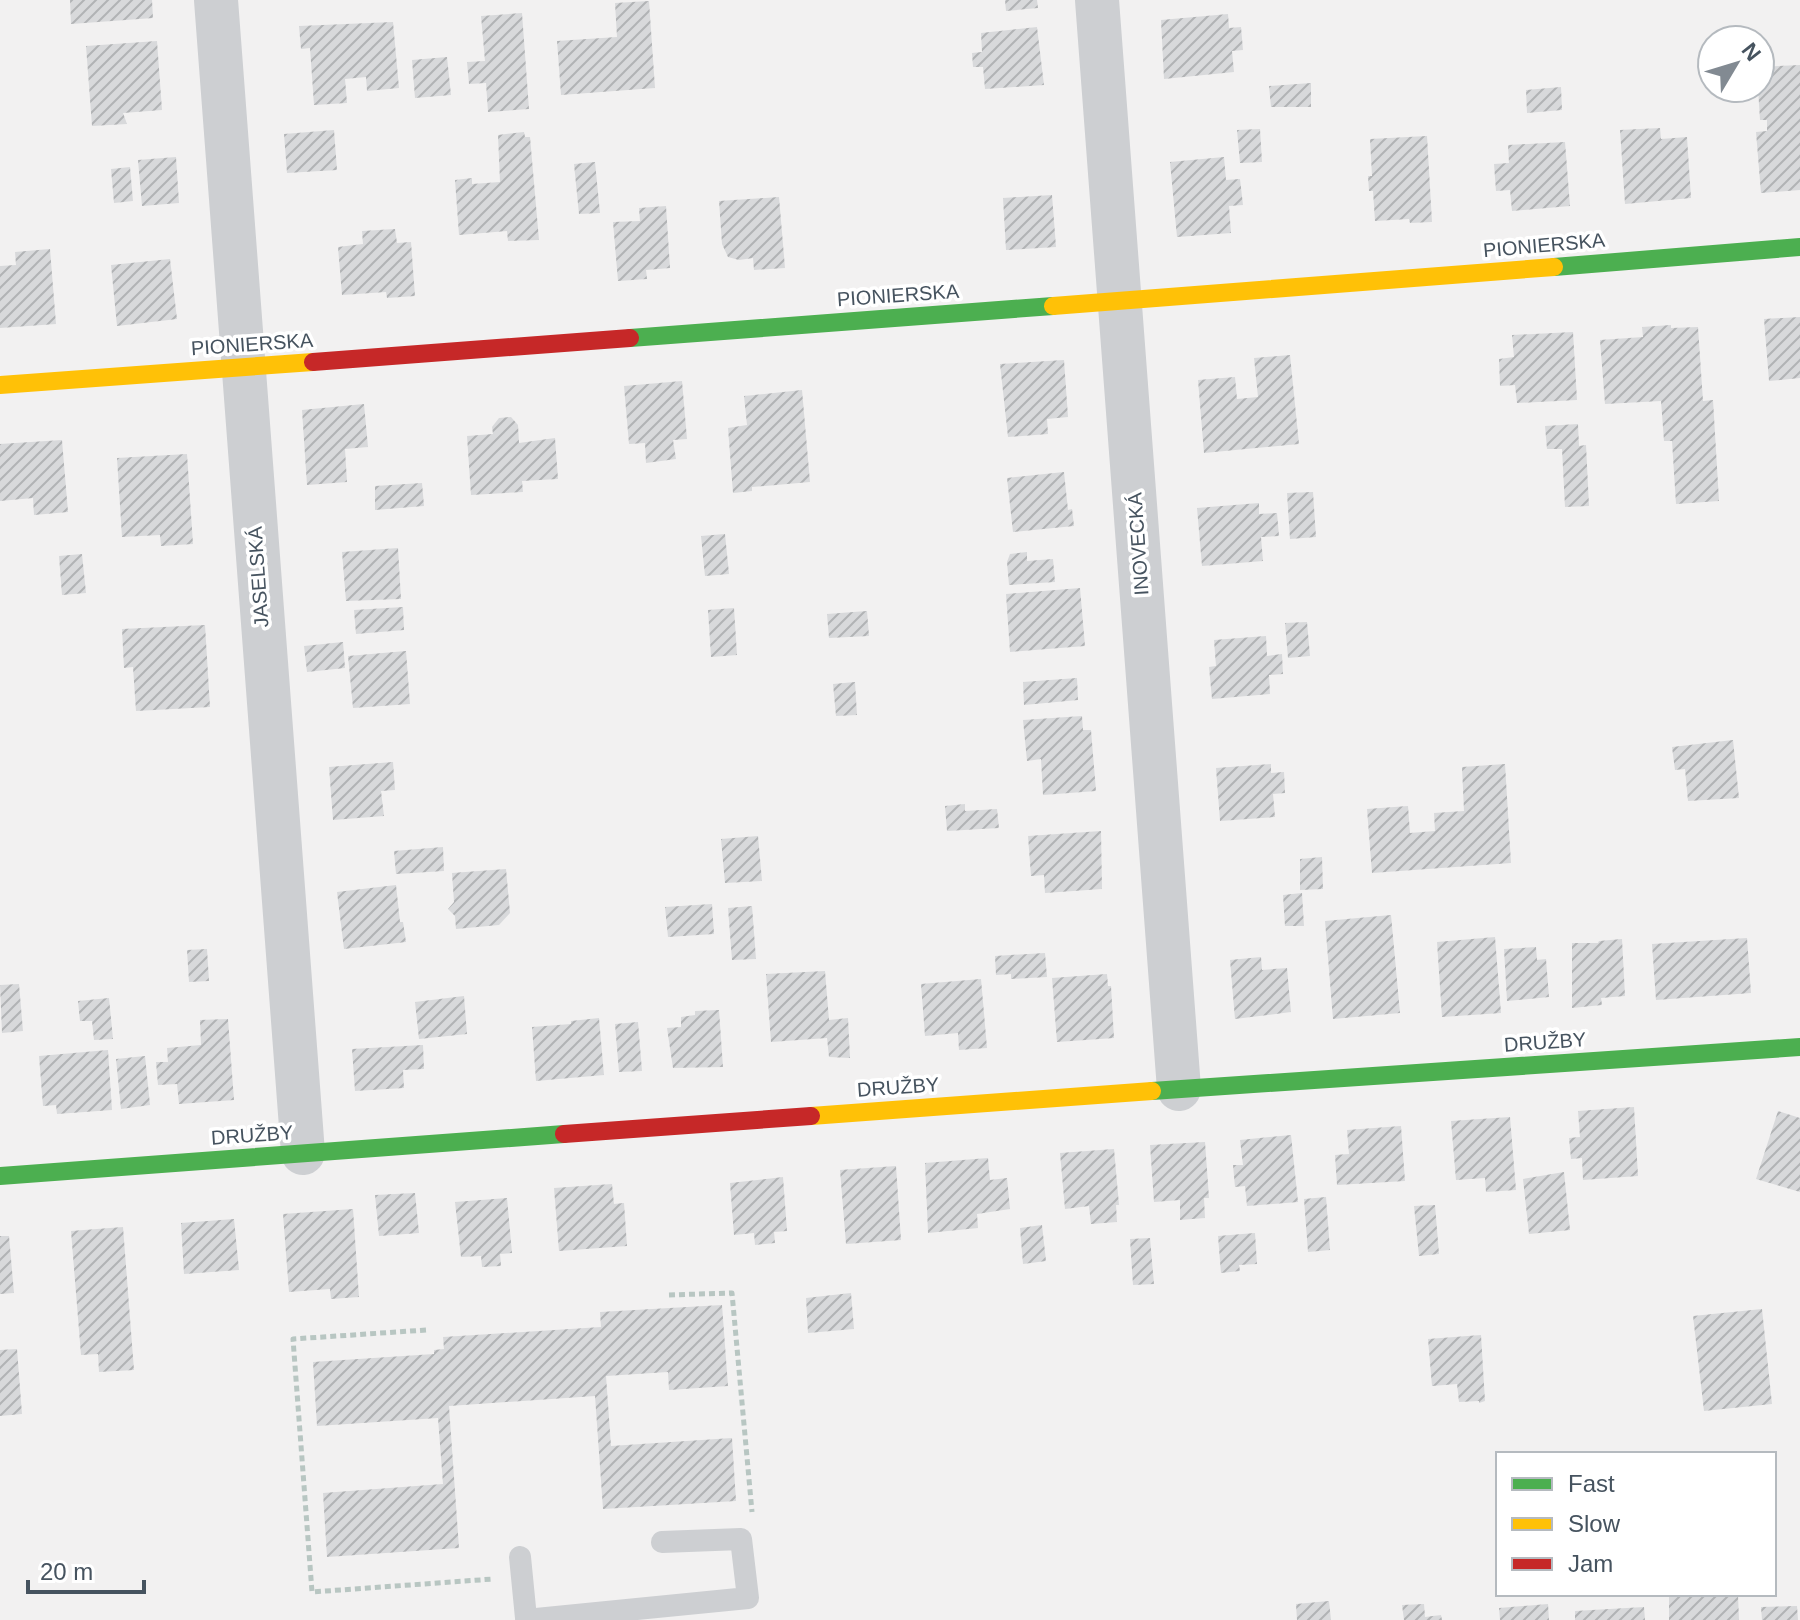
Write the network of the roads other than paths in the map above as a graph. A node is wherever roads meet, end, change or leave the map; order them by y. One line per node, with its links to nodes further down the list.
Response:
1 (216, 0): 5 (street, JASELSKÁ)
2 (1097, 0): 4 (street, INOVECKÁ)
3 (1800, 247): 4 (street, PIONIERSKA)
4 (1120, 301): 5 (street, PIONIERSKA); 8 (street, INOVECKÁ)
5 (241, 367): 6 (street, PIONIERSKA); 9 (street, JASELSKÁ)
6 (0, 385)
7 (1800, 1047): 8 (street, DRUŽBY)
8 (1179, 1089): 9 (street, DRUŽBY)
9 (303, 1153): 10 (street, DRUŽBY)
10 (0, 1176)
11 (662, 1542): 13 (lane)
12 (521, 1567): 13 (lane)
13 (526, 1619)

